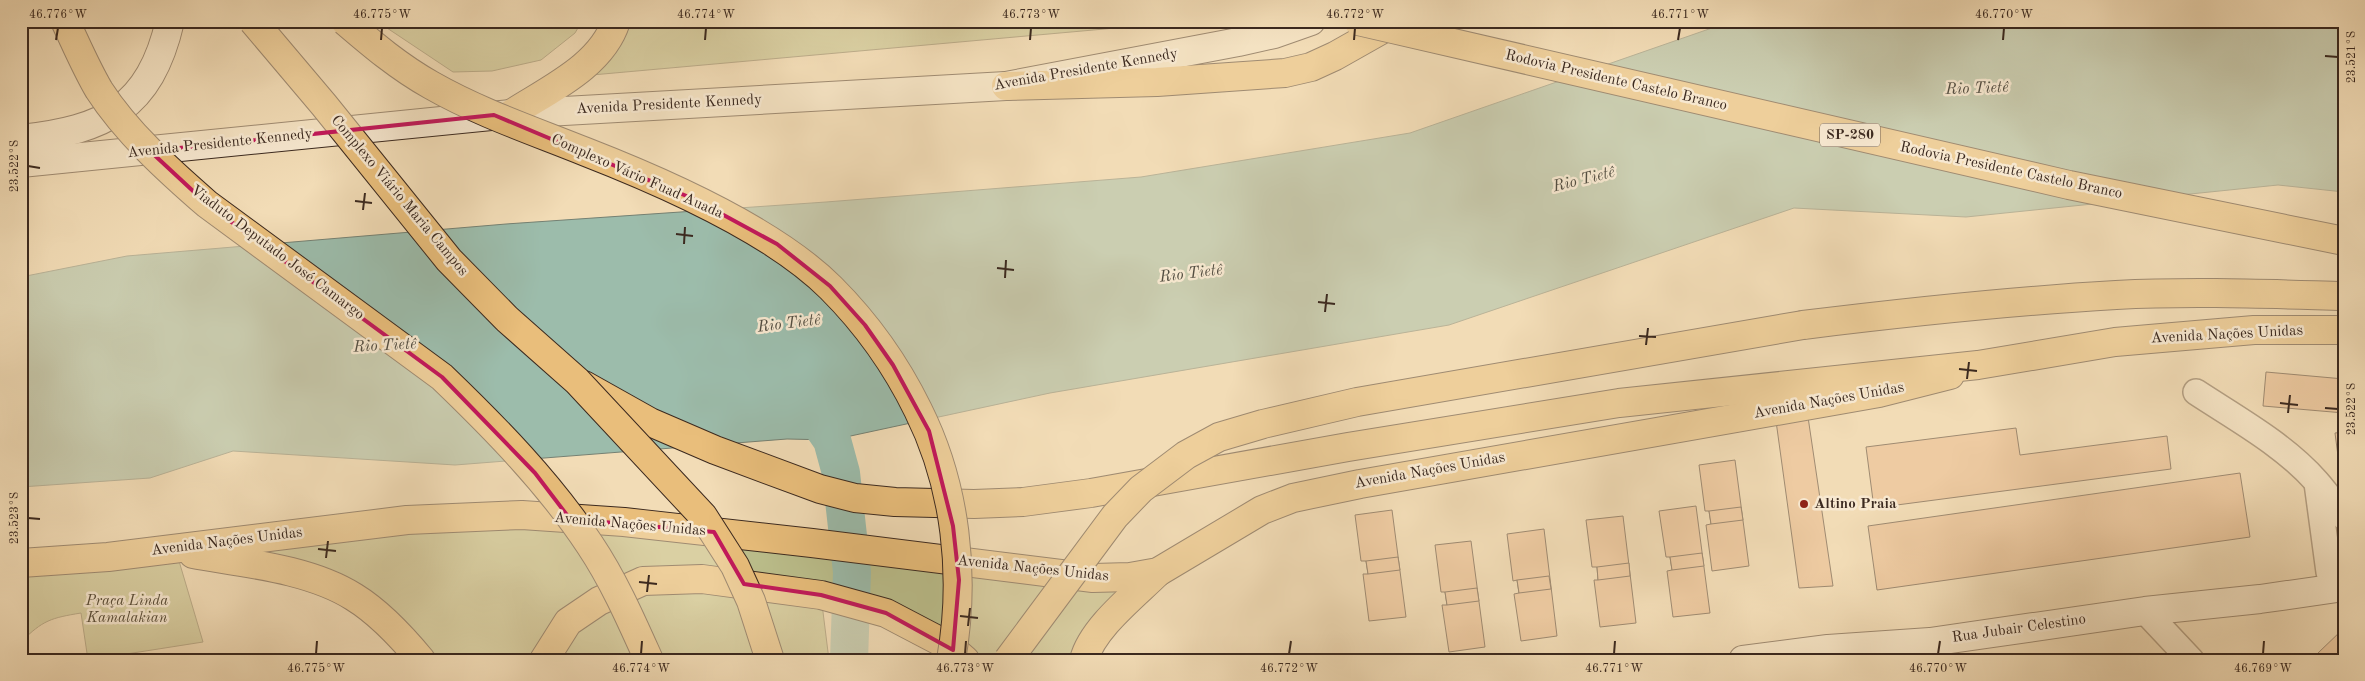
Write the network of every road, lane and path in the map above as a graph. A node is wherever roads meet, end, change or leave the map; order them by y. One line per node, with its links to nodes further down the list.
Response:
1 (65, 21): 29 (main road, Viaduto Deputado José Camargo, bridge)
2 (170, 21): 11 (main road)
3 (253, 21): 17 (main road, Complexo Viário Maria Campos, bridge)
4 (346, 21): 31 (main road, Complexo Vário Fuad Auada, bridge)
5 (616, 21): 10 (main road)
6 (1311, 21): 9 (main road, Avenida Presidente Kennedy)
7 (1358, 21): 13 (main road, Rodovia Presidente Castelo Branco / SP-280, bridge)
8 (1398, 21): 9 (main road)
9 (1006, 86): 10 (main road, Avenida Presidente Kennedy)
10 (511, 114): 12 (main road, Avenida Presidente Kennedy)
11 (21, 139)
12 (21, 163)
13 (2344, 241)
14 (2344, 296): 33 (main road, bridge)
15 (2344, 330): 16 (main road, Avenida Nações Unidas)
16 (1978, 365): 17 (main road, bridge); 23 (main road, Avenida Nações Unidas)
17 (577, 381): 30 (main road, bridge)
18 (2196, 392): 19 (street)
19 (2317, 481): 20 (street); 24 (street)
20 (2344, 517)
21 (165, 549): 22 (main road, Avenida Nações Unidas); 23 (main road, Avenida Nações Unidas); 27 (main road)
22 (21, 563)
23 (1158, 572): 34 (main road)
24 (2339, 576): 25 (main road, Rua Jubair Celestino)
25 (2145, 610): 26 (main road, Rua Jubair Celestino); 36 (street)
26 (1825, 655): 35 (main road, Rua Jubair Celestino)
27 (421, 660)
28 (544, 660): 32 (main road)
29 (649, 660)
30 (770, 660)
31 (951, 660)
32 (966, 660)
33 (1008, 660)
34 (1084, 660)
35 (1745, 660)
36 (2191, 660)

